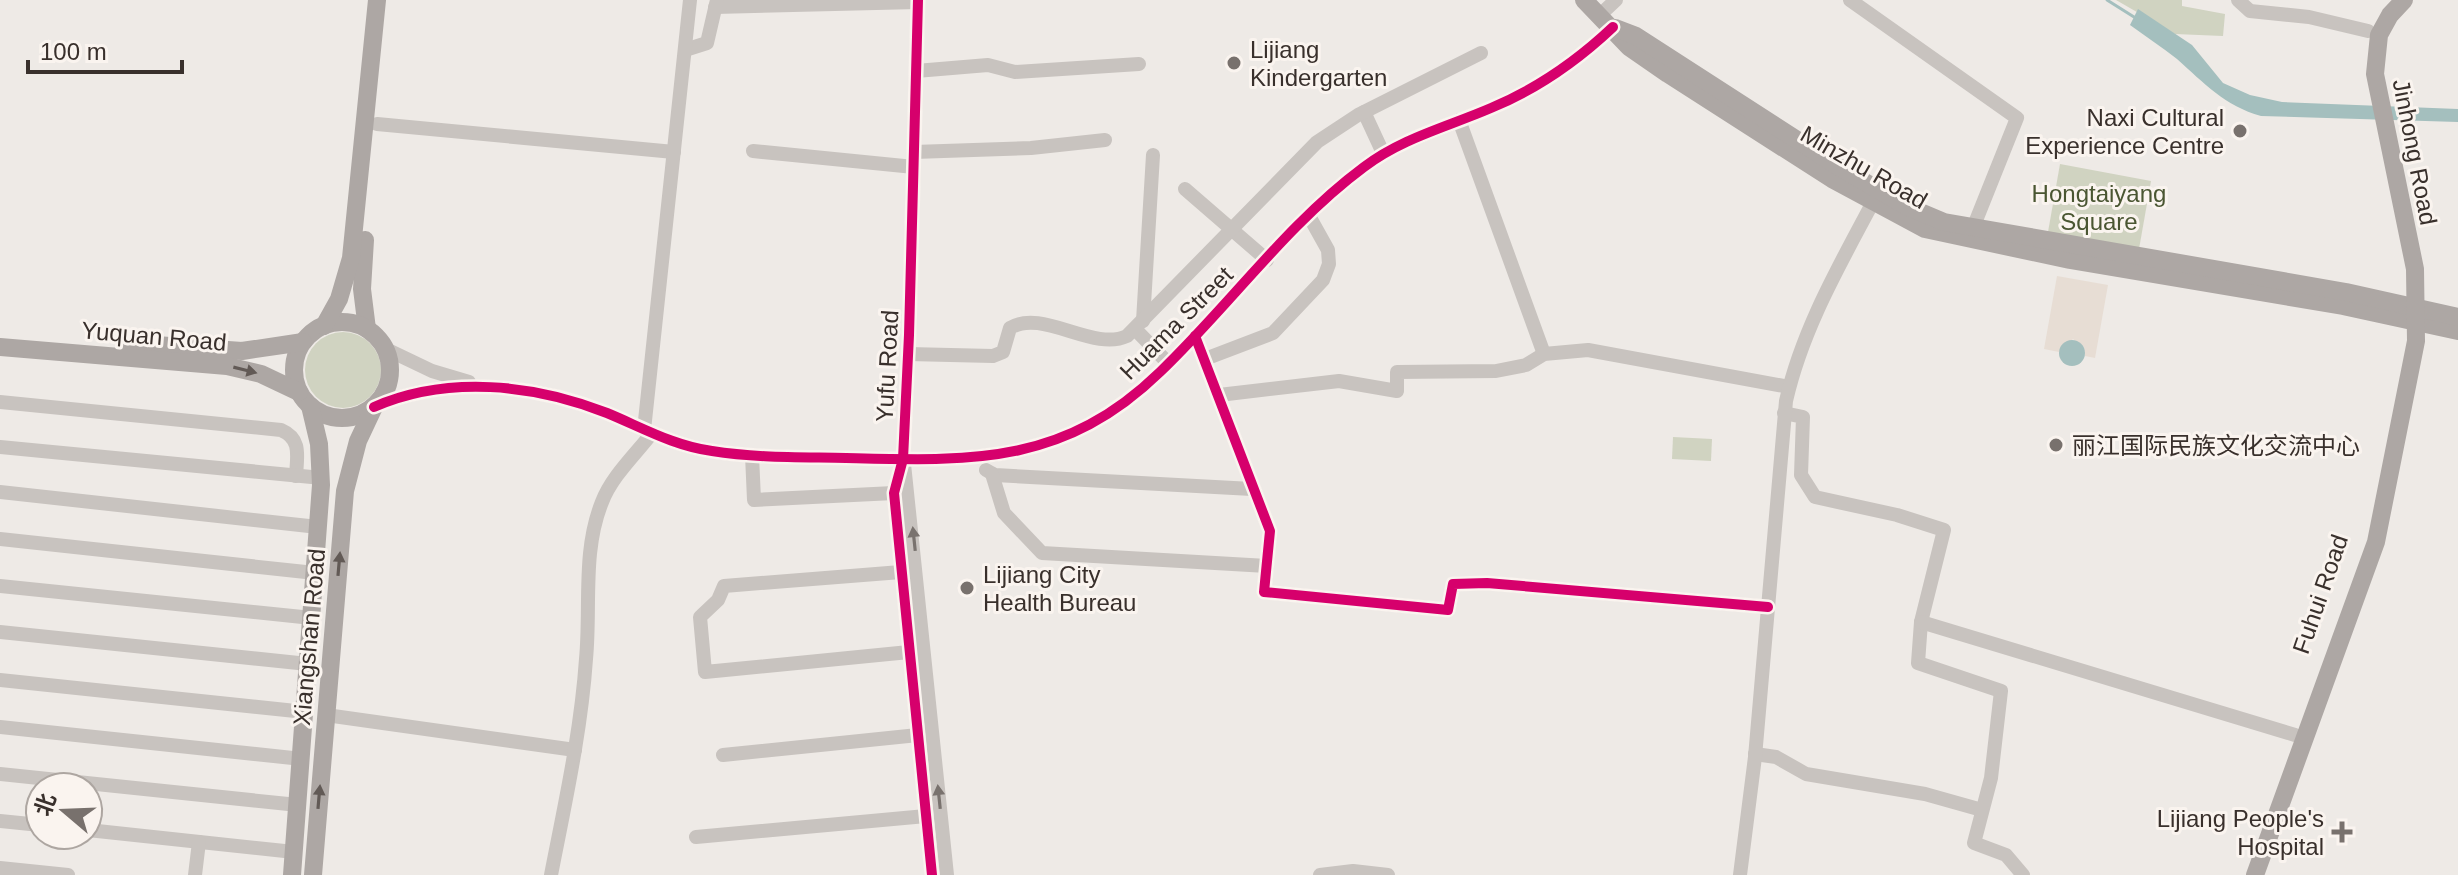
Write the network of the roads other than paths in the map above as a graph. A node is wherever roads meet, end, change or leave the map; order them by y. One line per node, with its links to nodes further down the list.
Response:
1 (377, 0): 37 (main road)
2 (389, 0): 21 (main road)
3 (690, 0): 14 (street)
4 (1584, 0): 12 (main road, Minzhu Road)
5 (1616, 0): 12 (street, Huama Street)
6 (1850, 0): 31 (street)
7 (2238, 0): 13 (street)
8 (2389, 0): 13 (main road)
9 (2404, 0): 18 (main road, Jinhong Road)
10 (918, 1): 11 (street); 17 (street, Yufu Road)
11 (716, 4): 14 (street)
12 (1606, 21): 20 (street, Huama Street); 29 (main road, Minzhu Road); 31 (main road, Minzhu Road)
13 (2368, 31): 18 (main road)
14 (685, 50): 24 (street)
15 (1481, 53): 19 (street)
16 (1139, 64): 17 (street)
17 (916, 71): 27 (street, Yufu Road)
18 (2369, 75): 34 (main road, Jinhong Road)
19 (1364, 112): 25 (street); 32 (street)
20 (1459, 120): 25 (street, Huama Street); 46 (street)
21 (377, 124): 24 (street); 38 (main road)
22 (1105, 140): 27 (street)
23 (753, 151): 27 (street)
24 (674, 152): 56 (street)
25 (1383, 153): 30 (street, Huama Street)
26 (1153, 155): 36 (street)
27 (914, 160): 45 (street, Yufu Road)
28 (1185, 189): 32 (street)
29 (1873, 202): 34 (main road, Minzhu Road); 50 (street)
30 (1309, 216): 33 (street, Huama Street); 47 (street)
31 (1973, 228): 34 (main road, Minzhu Road)
32 (1231, 229): 33 (street); 36 (street)
33 (1267, 260): 41 (street, Huama Street)
34 (2412, 314): 35 (main road, Minzhu Road); 39 (main road, Minzhu Road); 84 (main road, Fuhui Road); 112 (main road, Fuhui Road)
35 (2458, 317)
36 (1139, 325): 45 (street); 48 (street)
37 (324, 326): 38 (main road); 42 (main road)
38 (367, 329): 44 (main road)
39 (2458, 331)
40 (0, 334): 42 (main road, Yuquan Road)
41 (1195, 336): 47 (street); 48 (street, Huama Street)
42 (303, 342): 52 (main road)
43 (0, 347): 52 (main road, Yuquan Road, one-way to 52)
44 (386, 349): 49 (street, Huama Street); 54 (main road)
45 (908, 354): 59 (street, Yufu Road)
46 (1544, 354): 50 (street); 51 (street)
47 (1205, 359): 51 (street)
48 (1169, 364): 60 (street, Huama Street)
49 (481, 386): 54 (street, Huama Street); 56 (street, Huama Street)
50 (1789, 387): 55 (street)
51 (1219, 395): 64 (street)
52 (304, 399): 54 (main road); 63 (main road, Xiangshan Road)
53 (0, 402): 62 (street)
54 (374, 407): 81 (main road, Xiangshan Road, one-way to 54)
55 (1784, 413): 73 (street); 75 (street)
56 (648, 431): 58 (street, Huama Street); 85 (street)
57 (0, 447): 62 (street)
58 (752, 455): 59 (street, Huama Street); 66 (street)
59 (903, 459): 60 (street, Huama Street); 66 (street, Yufu Road); 106 (street, Yufu Road, one-way to 59)
60 (981, 459): 61 (street)
61 (992, 474): 64 (street); 69 (street)
62 (296, 476): 63 (street)
63 (322, 478): 67 (main road, Xiangshan Road)
64 (1252, 489): 69 (street)
65 (0, 492): 67 (street)
66 (894, 493): 70 (street, Yufu Road)
67 (318, 527): 71 (main road, Xiangshan Road)
68 (0, 539): 71 (street)
69 (1267, 566): 73 (street)
70 (901, 572): 77 (street, Yufu Road); 77 (street)
71 (315, 573): 74 (main road, Xiangshan Road)
72 (0, 586): 74 (street)
73 (1768, 607): 86 (street)
74 (312, 618): 78 (main road, Xiangshan Road)
75 (1921, 622): 84 (street); 91 (street)
76 (0, 632): 78 (street)
77 (909, 652): 83 (street, Yufu Road)
78 (308, 664): 80 (main road, Xiangshan Road)
79 (0, 680): 80 (street)
80 (305, 712): 88 (main road, Xiangshan Road)
81 (326, 715): 85 (street); 103 (main road, Xiangshan Road, one-way to 81)
82 (0, 727): 88 (street)
83 (918, 735): 87 (street); 92 (street, Yufu Road)
84 (2295, 735): 111 (main road, Fuhui Road)
85 (575, 750): 104 (street)
86 (1755, 754): 91 (street); 109 (street)
87 (723, 755)
88 (302, 759): 90 (main road, Xiangshan Road)
89 (0, 774): 90 (street)
90 (298, 805): 98 (main road, Xiangshan Road)
91 (1982, 810): 110 (street)
92 (926, 816): 96 (street); 105 (street, Yufu Road)
93 (0, 821): 94 (street)
94 (24, 823)
95 (104, 832): 97 (street)
96 (696, 837)
97 (199, 842): 98 (street); 101 (street)
98 (294, 852): 102 (main road, Xiangshan Road)
99 (0, 868): 100 (street)
100 (68, 875)
101 (195, 875)
102 (292, 875)
103 (313, 875)
104 (551, 875)
105 (932, 875)
106 (947, 875)
107 (1320, 875): 108 (street)
108 (1388, 875)
109 (1740, 875)
110 (2023, 875)
111 (2244, 875)
112 (2255, 875)

